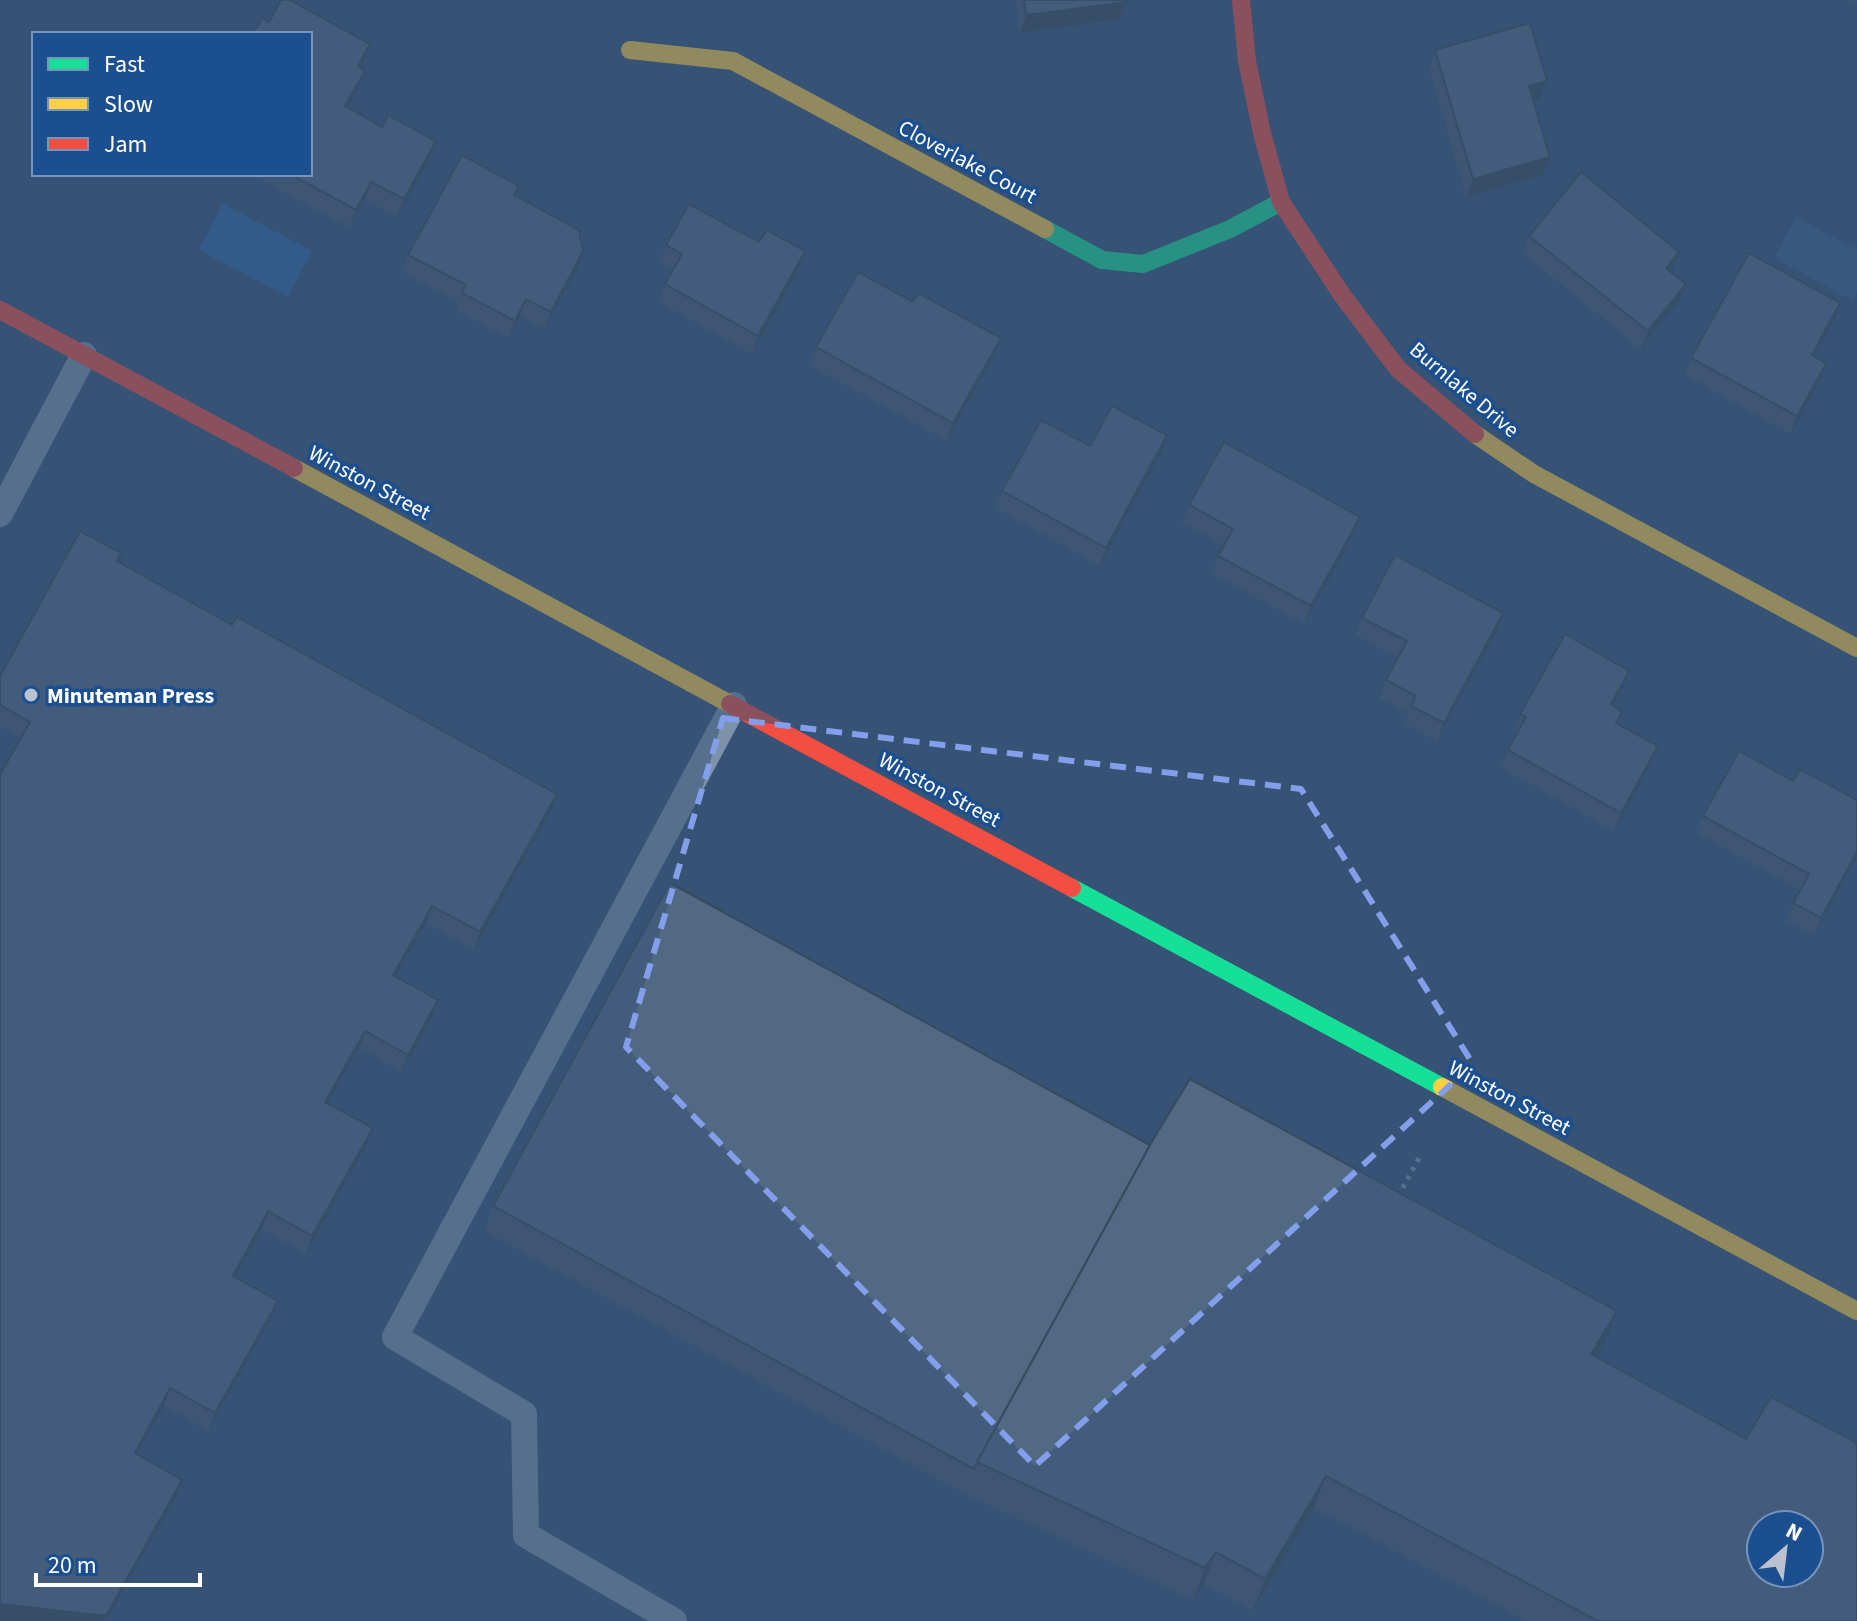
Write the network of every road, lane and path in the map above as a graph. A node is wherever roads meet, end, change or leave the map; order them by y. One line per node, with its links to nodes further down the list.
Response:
1 (1241, 0): 3 (street, Burnlake Drive)
2 (630, 50): 3 (street, Cloverlake Court)
3 (1281, 202): 7 (street, Burnlake Drive)
4 (0, 310): 5 (street, Winston Street)
5 (84, 355): 6 (lane); 8 (street, Winston Street)
6 (0, 514)
7 (1857, 648)
8 (734, 705): 11 (street, Winston Street); 12 (lane)
9 (1420, 1156): 10 (path)
10 (1394, 1204)
11 (1857, 1311)
12 (674, 1621)

